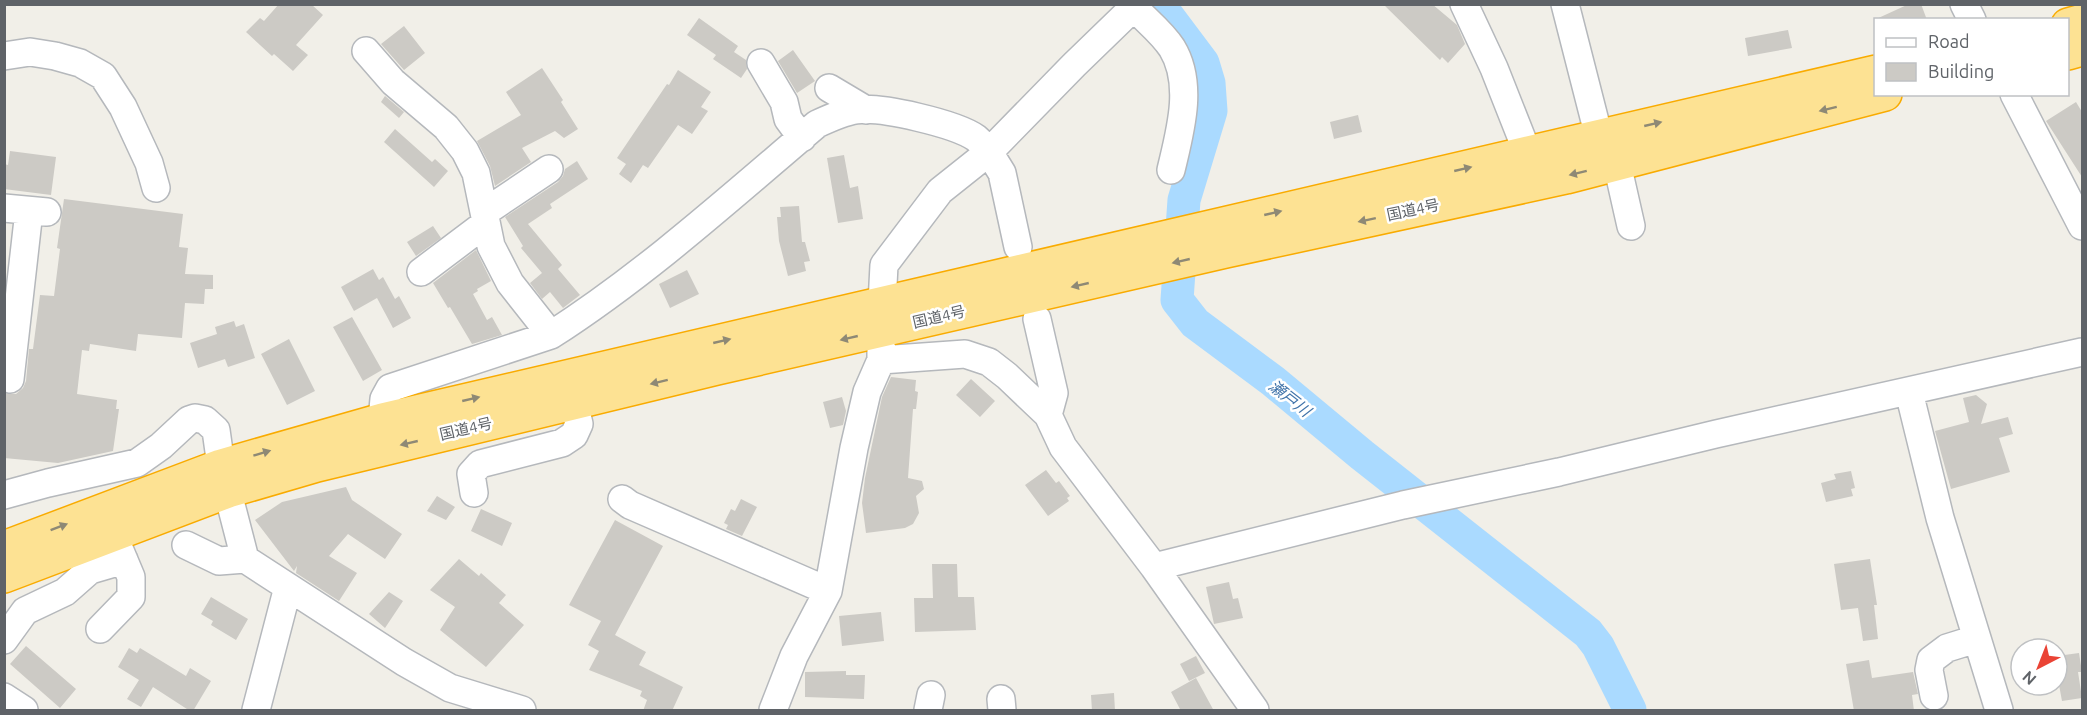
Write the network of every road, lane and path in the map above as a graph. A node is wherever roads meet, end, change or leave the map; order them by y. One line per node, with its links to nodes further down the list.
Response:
1 (1464, 4): 17 (street)
2 (1565, 4): 15 (street)
3 (1964, 4): 5 (street)
4 (1134, 6): 16 (street); 19 (street)
5 (1971, 18)
6 (366, 51): 22 (street)
7 (4, 56): 20 (street)
8 (761, 63): 14 (street)
9 (1874, 72): 15 (highway, 国道4号, one-way to 9)
10 (829, 88): 13 (street)
11 (1875, 96): 15 (highway, 国道4号, one-way to 15)
12 (2015, 96): 24 (street)
13 (866, 110): 14 (street); 16 (street)
14 (802, 138): 31 (street)
15 (1608, 150): 17 (highway, 国道4号); 23 (street); 25 (highway, 国道4号, one-way to 25)
16 (988, 152): 26 (street); 30 (street)
17 (1528, 154): 25 (highway, 国道4号, one-way to 17)
18 (549, 169): 22 (street)
19 (1171, 170)
20 (156, 188)
21 (27, 210): 28 (street)
22 (485, 217): 27 (street); 31 (street)
23 (1631, 226)
24 (2082, 226)
25 (1221, 239): 30 (highway, 国道4号)
26 (1018, 247)
27 (421, 272)
28 (11, 318): 33 (street)
29 (1037, 320): 36 (street)
30 (881, 331): 35 (highway, 国道4号, one-way to 35); 36 (street); 37 (highway, 国道4号, one-way to 30); 49 (street)
31 (550, 335): 37 (street)
32 (2082, 352): 34 (street)
33 (9, 367)
34 (1909, 392): 46 (street); 51 (street)
35 (574, 403): 38 (highway, 国道4号, one-way to 38); 39 (street)
36 (1048, 416): 46 (street)
37 (382, 420): 38 (highway, 国道4号, one-way to 37)
38 (224, 478): 40 (street); 43 (highway, 国道4号); 44 (highway, 国道4号, one-way to 38); 45 (street)
39 (474, 493)
40 (4, 495)
41 (622, 499): 49 (street)
42 (186, 545): 45 (street)
43 (119, 547): 47 (highway, 国道4号); 50 (street); 52 (street)
44 (4, 548)
45 (245, 559): 48 (street)
46 (1154, 567): 60 (street)
47 (4, 576)
48 (288, 587): 55 (street); 57 (street)
49 (828, 591): 59 (street)
50 (100, 629)
51 (1976, 639): 53 (street); 61 (street)
52 (4, 640)
53 (1934, 696)
54 (4, 697): 56 (street)
55 (449, 699): 58 (street)
56 (24, 711)
57 (256, 711)
58 (522, 711)
59 (773, 711)
60 (1255, 711)
61 (1999, 711)

